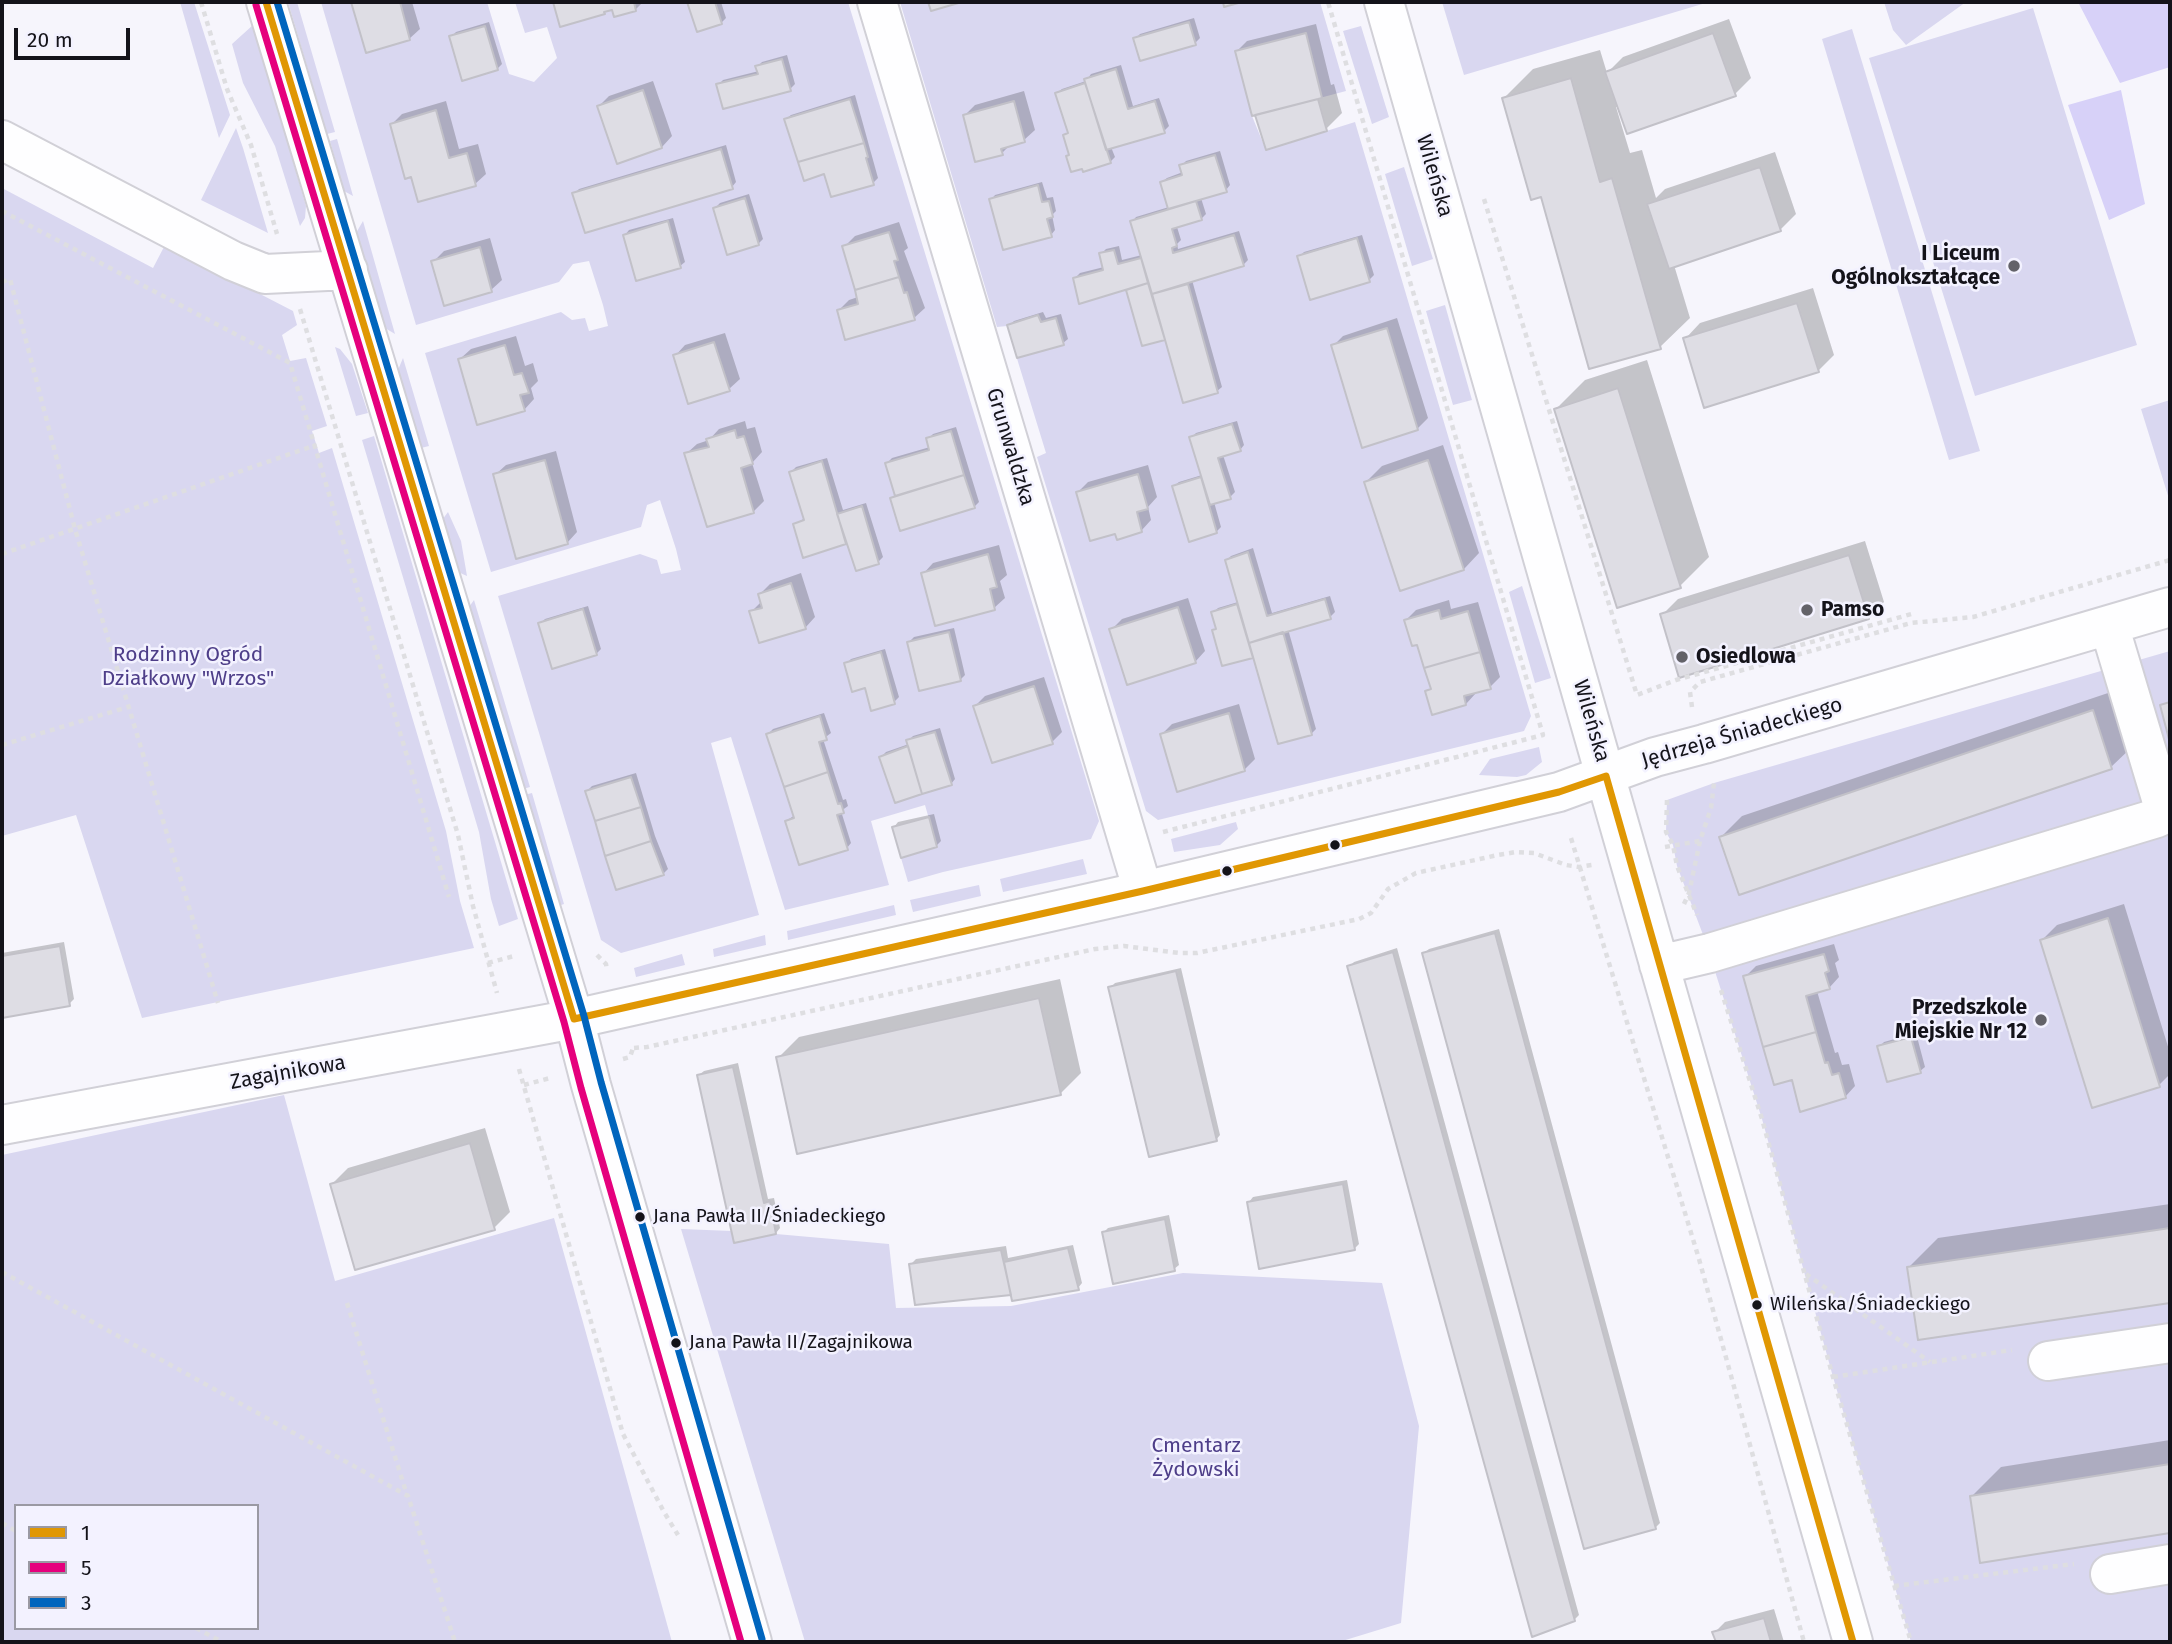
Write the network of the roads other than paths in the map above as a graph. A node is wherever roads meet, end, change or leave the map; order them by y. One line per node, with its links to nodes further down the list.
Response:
1 (266, 2): 5 (street)
2 (877, 2): 9 (street, Grunwaldzka)
3 (1384, 2): 8 (street, Wileńska)
4 (2, 140): 5 (street)
5 (348, 270): 11 (street)
6 (2170, 607): 7 (street, Jędrzeja Śniadeckiego)
7 (2109, 625): 8 (street, Jędrzeja Śniadeckiego); 10 (street)
8 (1606, 776): 9 (street, Jędrzeja Śniadeckiego); 10 (street, Wileńska)
9 (1143, 891): 11 (street, Jędrzeja Śniadeckiego)
10 (1660, 965): 18 (street, Wileńska)
11 (574, 1019): 12 (street, Zagajnikowa); 17 (street)
12 (2, 1125)
13 (2170, 1343): 14 (street)
14 (2031, 1355)
15 (2170, 1564): 16 (street)
16 (2098, 1568)
17 (752, 1642)
18 (1853, 1642)

